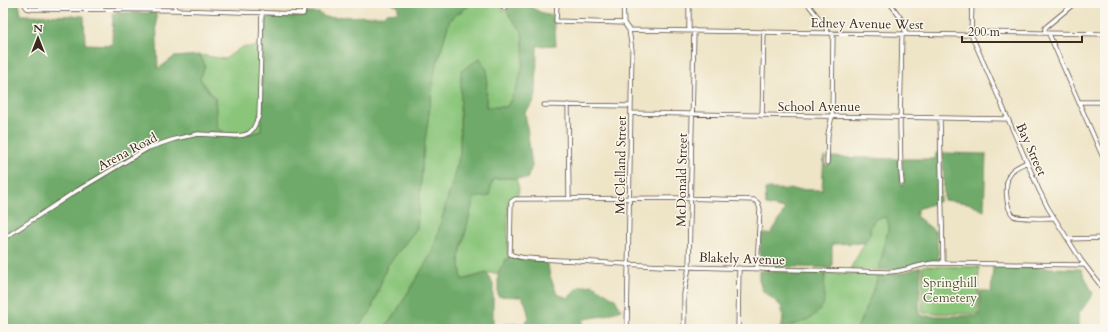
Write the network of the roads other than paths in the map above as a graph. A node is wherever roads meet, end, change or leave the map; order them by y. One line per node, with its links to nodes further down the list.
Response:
1 (24, 3): 13 (street)
2 (175, 3): 13 (street)
3 (306, 3): 14 (street)
4 (505, 3): 12 (street)
5 (557, 3): 15 (street)
6 (623, 3): 15 (street)
7 (689, 3): 17 (street, McDonald Street)
8 (807, 3): 19 (street)
9 (890, 3): 21 (street)
10 (972, 3): 22 (street, Bay Street)
11 (1075, 3): 20 (street)
12 (504, 8)
13 (175, 10): 14 (street)
14 (262, 12): 46 (street, Arena Road)
15 (624, 23): 16 (street, McClelland Street)
16 (629, 30): 17 (street, Edney Avenue West); 28 (street, McClelland Street)
17 (691, 30): 18 (street, Edney Avenue West); 30 (street, McDonald Street)
18 (764, 31): 19 (street, Edney Avenue West); 31 (street)
19 (830, 33): 21 (street, Edney Avenue West); 32 (street)
20 (1047, 33): 22 (street, Edney Avenue West); 23 (street, Edney Avenue West); 24 (street)
21 (904, 34): 22 (street, Edney Avenue West); 33 (street)
22 (971, 34): 35 (street, Bay Street)
23 (1105, 34)
24 (1079, 102): 25 (street); 37 (street)
25 (1105, 102)
26 (544, 104): 27 (street)
27 (568, 105): 28 (street); 42 (street)
28 (631, 106): 29 (street, McClelland Street)
29 (631, 113): 30 (street, School Avenue); 40 (street, McClelland Street)
30 (693, 114): 31 (street, School Avenue); 41 (street, McDonald Street)
31 (762, 116): 32 (street, School Avenue)
32 (832, 116): 33 (street, School Avenue); 38 (street)
33 (901, 117): 34 (street, School Avenue); 39 (street)
34 (940, 118): 35 (street, School Avenue); 47 (street)
35 (1008, 119): 36 (street, Bay Street)
36 (1027, 162): 43 (street, Bay Street); 43 (street)
37 (1105, 162)
38 (827, 163)
39 (902, 183)
40 (629, 198): 41 (street); 42 (street); 48 (street, McClelland Street)
41 (691, 198): 50 (street, McDonald Street); 52 (street)
42 (569, 199): 48 (street, Blakely Avenue)
43 (1054, 218): 44 (street, Bay Street)
44 (1068, 238): 45 (street); 49 (street, Bay Street)
45 (1105, 238)
46 (3, 239)
47 (943, 263): 49 (street, Blakely Avenue); 52 (street, Blakely Avenue)
48 (628, 264): 50 (street, Blakely Avenue); 54 (street, McClelland Street)
49 (1085, 265): 53 (street, Bay Street)
50 (689, 266): 51 (street, Blakely Avenue); 55 (street, McDonald Street)
51 (739, 268): 52 (street, Blakely Avenue); 56 (street)
52 (757, 268)
53 (1105, 291)
54 (627, 329)
55 (684, 329)
56 (738, 329)

